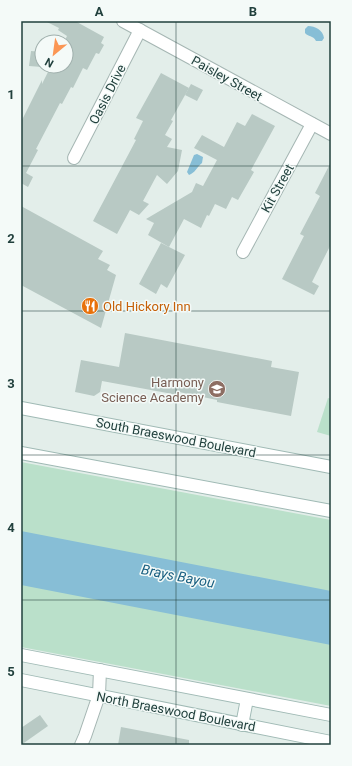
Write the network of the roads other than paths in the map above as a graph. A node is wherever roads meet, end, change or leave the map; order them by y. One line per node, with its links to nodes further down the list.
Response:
1 (123, 21): 2 (main road, Paisley Street)
2 (140, 30): 3 (main road, Paisley Street); 5 (main road, Oasis Drive)
3 (312, 124): 4 (main road, Paisley Street); 6 (main road, Kit Street)
4 (331, 134)
5 (74, 158)
6 (243, 252)
7 (21, 408): 9 (main road, South Braeswood Boulevard)
8 (21, 453): 10 (main road)
9 (331, 466)
10 (331, 511)
11 (21, 655): 12 (main road, North Braeswood Boulevard)
12 (100, 670): 14 (main road); 15 (main road, North Braeswood Boulevard)
13 (21, 680): 14 (main road, North Braeswood Boulevard)
14 (99, 695): 17 (main road, North Braeswood Boulevard); 19 (main road)
15 (247, 699): 16 (main road, North Braeswood Boulevard); 17 (main road)
16 (331, 715)
17 (242, 725): 18 (main road, North Braeswood Boulevard)
18 (331, 742)
19 (81, 745)

